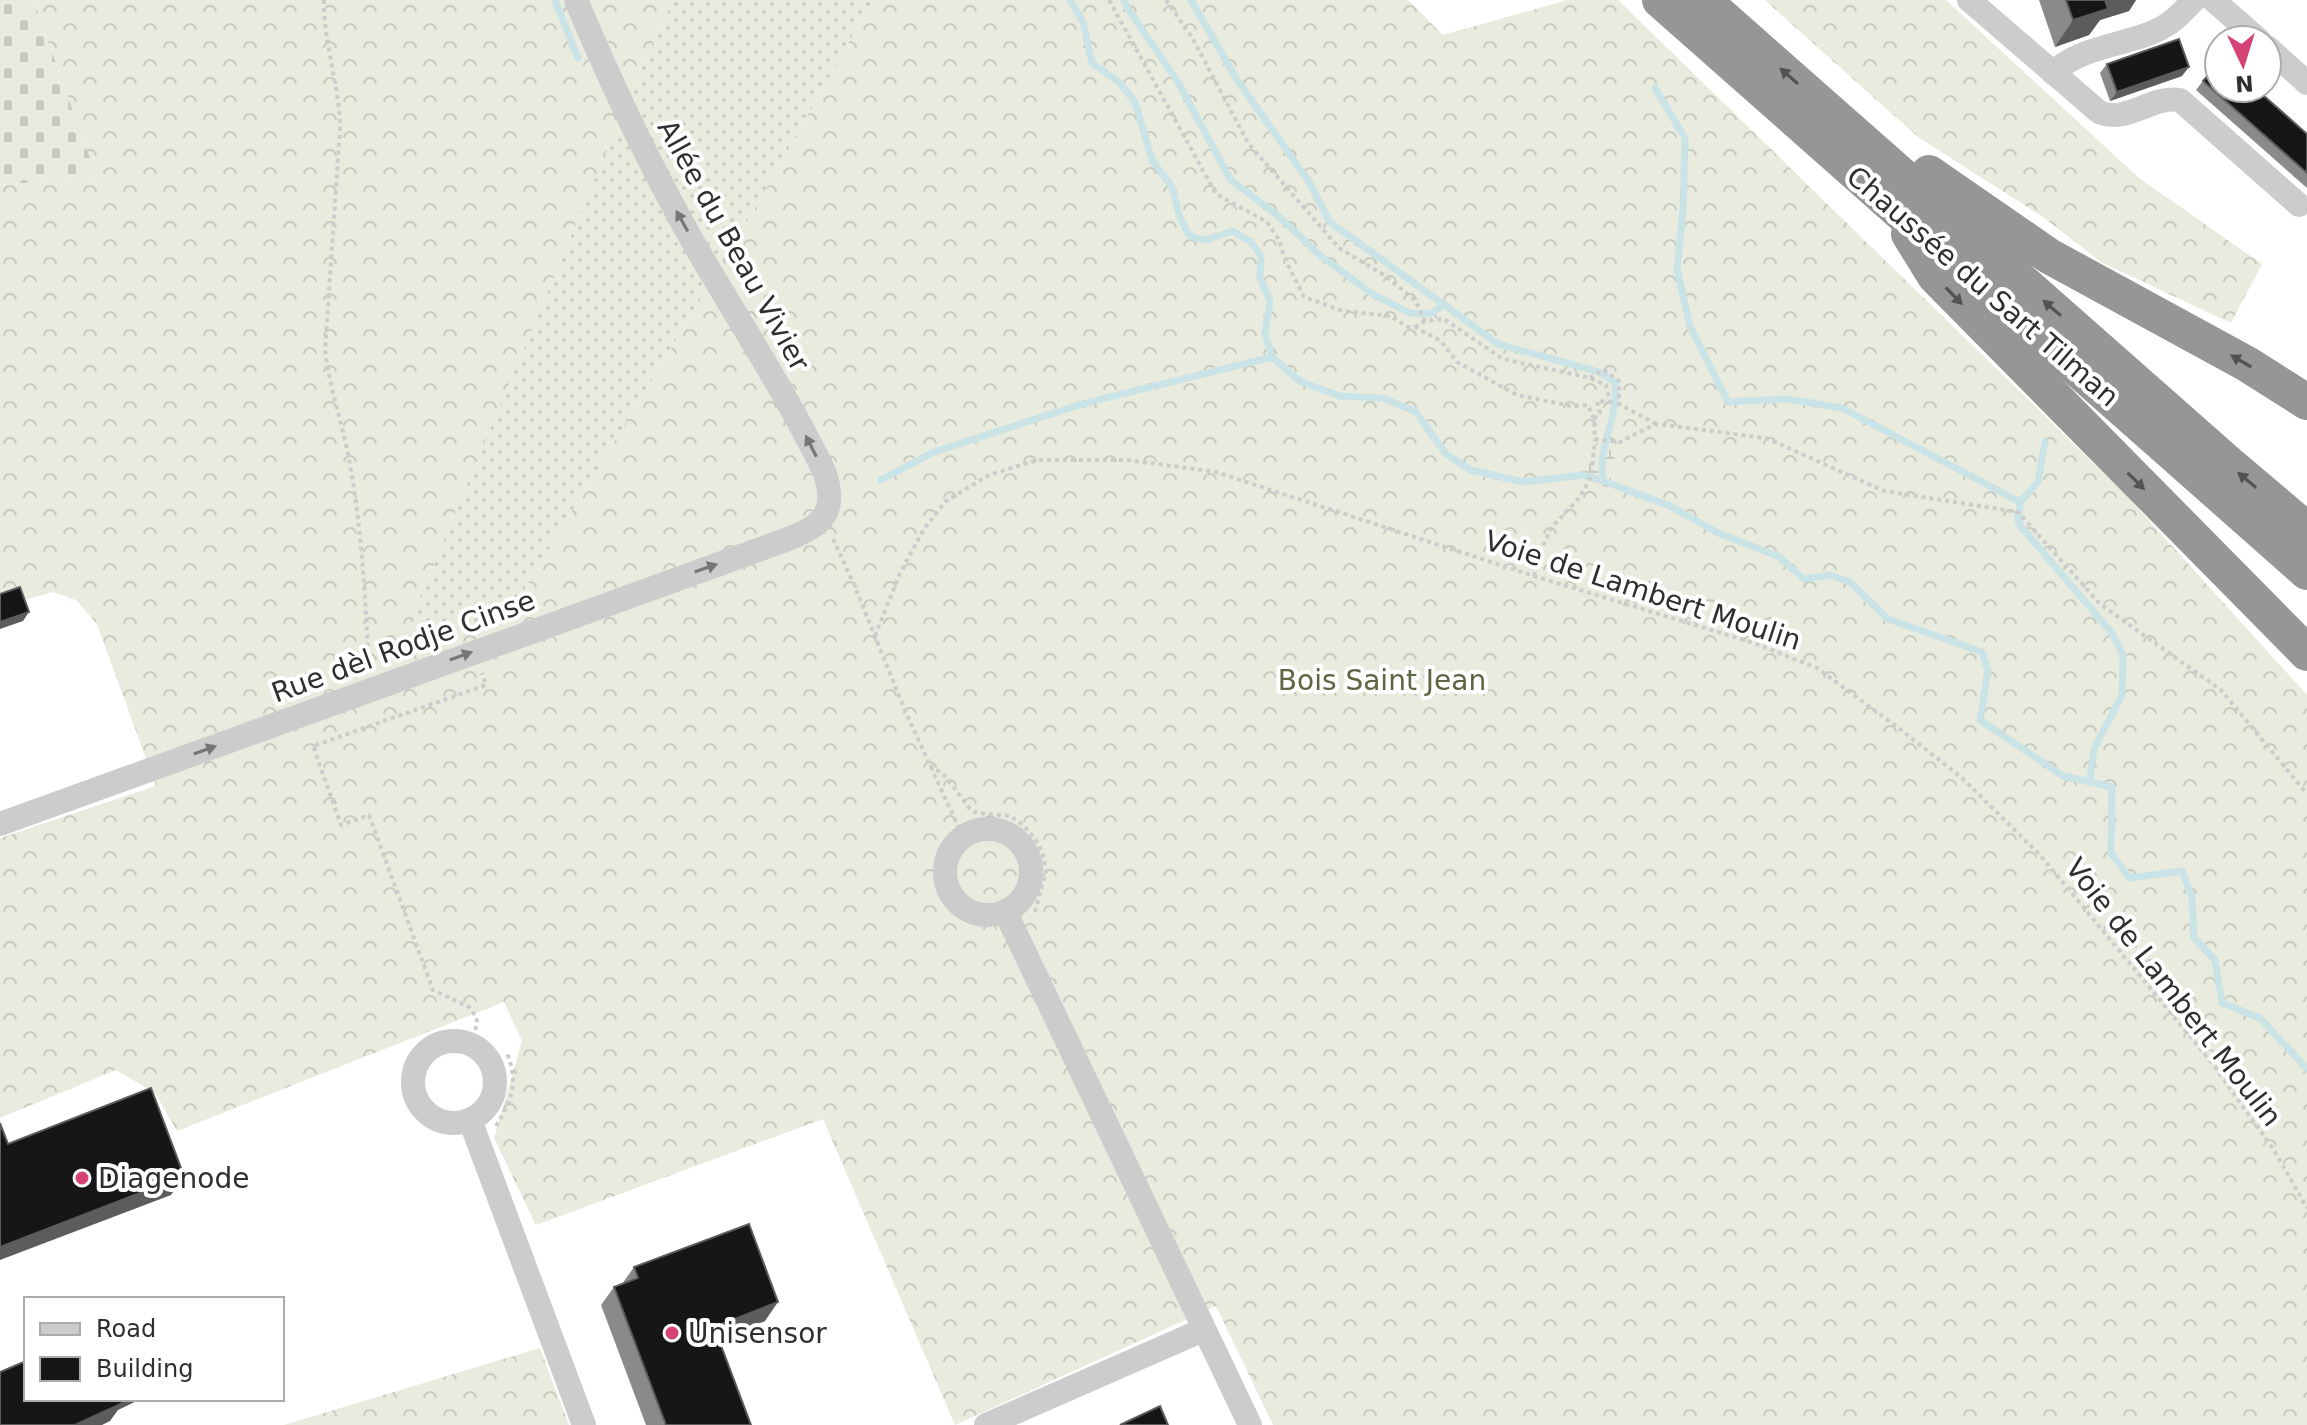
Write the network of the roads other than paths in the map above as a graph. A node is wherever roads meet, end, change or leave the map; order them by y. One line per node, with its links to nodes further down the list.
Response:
1 (576, 0): 15 (street, Allée du Beau Vivier, one-way to 1)
2 (1660, 0): 13 (highway, Chaussée du Sart Tilman)
3 (1703, 0): 11 (highway, Chaussée du Sart Tilman, one-way to 3)
4 (1969, 0): 9 (street)
5 (2194, 0): 9 (street)
6 (2213, 0): 7 (street)
7 (2241, 24)
8 (2283, 61): 10 (street)
9 (2053, 73): 12 (street)
10 (2307, 83)
11 (1847, 127): 14 (highway, one-way to 11); 16 (highway, Chaussée du Sart Tilman, one-way to 11)
12 (2299, 205)
13 (1894, 209): 17 (highway, Chaussée du Sart Tilman); 18 (highway, one-way to 18)
14 (2307, 402)
15 (823, 519): 19 (street, Rue dèl Rodje Cinse, one-way to 15)
16 (2307, 530)
17 (2307, 572)
18 (2307, 653)
19 (0, 824)
20 (1005, 911): 20 (street); 22 (street)
21 (470, 1120): 21 (street); 23 (street)
22 (1203, 1330): 24 (street); 25 (street)
23 (584, 1425)
24 (986, 1425)
25 (1250, 1425)

